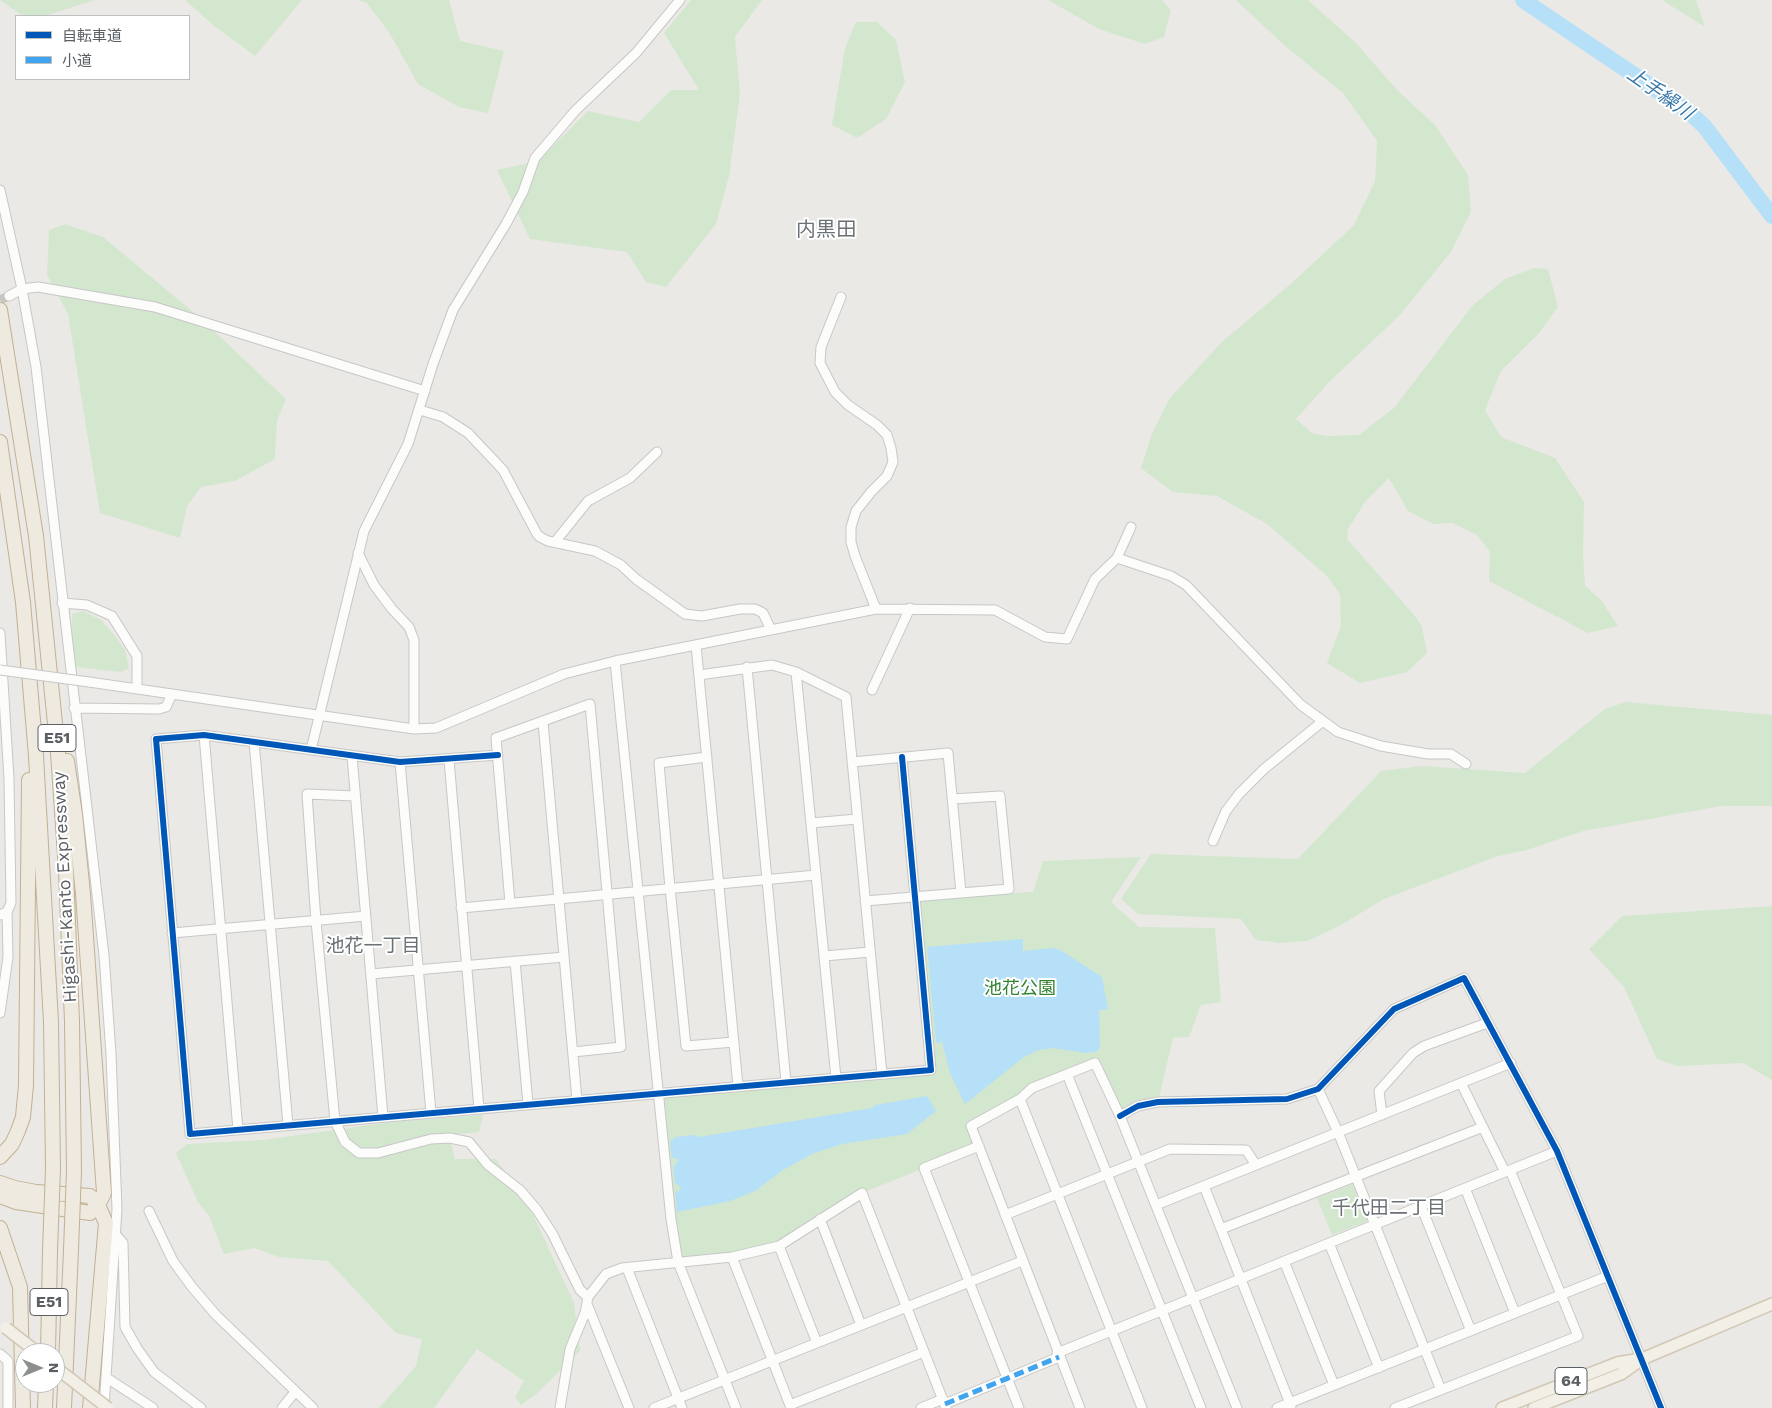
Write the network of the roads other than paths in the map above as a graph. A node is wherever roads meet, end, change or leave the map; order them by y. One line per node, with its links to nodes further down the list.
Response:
1 (680, 0): 7 (street)
2 (0, 190): 3 (street)
3 (22, 289): 4 (street); 7 (street); 15 (street)
4 (9, 296)
5 (841, 297): 17 (street)
6 (0, 310): 20 (highway, Higashi-Kanto Expressway / E51)
7 (425, 391): 8 (street)
8 (420, 410): 12 (street); 13 (street)
9 (0, 442): 23 (highway, Higashi-Kanto Expressway / E51)
10 (657, 452): 12 (street)
11 (1131, 527): 14 (street)
12 (555, 542): 18 (street)
13 (358, 553): 33 (street); 36 (street)
14 (1117, 558): 16 (street); 35 (street)
15 (62, 603): 29 (street); 32 (street)
16 (910, 608): 17 (street); 30 (street)
17 (876, 609): 18 (street)
18 (771, 630): 21 (street)
19 (0, 633): 28 (street)
20 (48, 642): 117 (highway); 173 (highway, Higashi-Kanto Expressway / E51, bridge)
21 (696, 645): 22 (street); 27 (street)
22 (615, 661): 36 (street); 57 (street)
23 (29, 664): 106 (highway); 149 (highway, Higashi-Kanto Expressway / E51, bridge)
24 (747, 667): 26 (street); 27 (street); 54 (street)
25 (0, 670): 29 (street, bridge)
26 (796, 672): 46 (street); 51 (street)
27 (699, 675): 42 (street)
28 (2, 682): 65 (street)
29 (137, 688): 31 (street)
30 (872, 690)
31 (172, 694): 32 (street); 33 (street)
32 (74, 708): 126 (street)
33 (317, 716): 36 (street); 39 (street)
34 (543, 722): 40 (street); 59 (street); 61 (street)
35 (1323, 722): 47 (street); 52 (street)
36 (414, 729)
37 (204, 735): 38 (street); 69 (street); 70 (street)
38 (254, 742): 39 (street); 68 (street)
39 (311, 750): 41 (street)
40 (498, 755): 44 (street); 63 (street)
41 (352, 756): 45 (street); 48 (street)
42 (707, 757): 55 (street); 56 (street)
43 (902, 757): 46 (street); 49 (street); 60 (street)
44 (449, 760): 45 (street); 64 (street)
45 (400, 762): 76 (street)
46 (852, 762): 50 (street)
47 (1466, 764)
48 (356, 796): 66 (street); 67 (street)
49 (952, 799): 58 (street); 58 (street)
50 (857, 820): 51 (street); 62 (street)
51 (811, 824): 53 (street)
52 (1213, 841)
53 (816, 875): 54 (street); 72 (street)
54 (767, 880): 55 (street); 86 (street)
55 (719, 884): 56 (street); 80 (street)
56 (670, 888): 57 (street); 80 (street)
57 (638, 892): 59 (street); 90 (street)
58 (961, 893): 60 (street)
59 (608, 894): 61 (street); 81 (street)
60 (913, 897): 62 (street); 83 (street)
61 (559, 899): 63 (street); 73 (street)
62 (865, 901): 71 (street)
63 (510, 903): 64 (street)
64 (461, 908): 75 (street)
65 (4, 914): 78 (street)
66 (366, 916): 67 (street); 77 (street)
67 (316, 920): 68 (street); 99 (street)
68 (268, 925): 69 (street); 100 (street)
69 (220, 929): 70 (street); 102 (street)
70 (172, 933): 102 (street)
71 (870, 952): 72 (street); 83 (street)
72 (824, 956): 85 (street)
73 (564, 957): 74 (street); 81 (street)
74 (515, 961): 75 (street); 93 (street)
75 (466, 966): 76 (street); 94 (street)
76 (419, 970): 77 (street); 95 (street)
77 (371, 974): 98 (street)
78 (0, 1013)
79 (1488, 1023): 82 (street); 89 (street); 96 (street)
80 (734, 1042): 88 (street)
81 (573, 1052): 92 (street)
82 (1511, 1063): 87 (street); 105 (street)
83 (882, 1074): 85 (street)
84 (1067, 1074): 91 (street); 97 (street); 110 (street)
85 (836, 1078): 86 (street)
86 (786, 1082): 88 (street)
87 (1461, 1083): 96 (street); 101 (street)
88 (738, 1086): 90 (street)
89 (1318, 1089): 97 (street); 103 (street)
90 (658, 1093): 92 (street); 132 (street)
91 (1020, 1099): 104 (street); 115 (street)
92 (577, 1100): 93 (street)
93 (528, 1104): 94 (street)
94 (478, 1109): 95 (street)
95 (431, 1113): 98 (street)
96 (1382, 1115): 103 (street)
97 (1120, 1116): 107 (street)
98 (383, 1117): 99 (street)
99 (335, 1121): 100 (street); 139 (street)
100 (288, 1125): 102 (street)
101 (1484, 1127): 109 (street); 111 (street)
102 (238, 1130)
103 (1338, 1132): 108 (street); 111 (street)
104 (979, 1146): 121 (street); 136 (street)
105 (1557, 1151): 109 (street); 134 (street)
106 (0, 1157)
107 (1138, 1161): 108 (street); 110 (street); 118 (street)
108 (1256, 1165): 113 (street)
109 (1507, 1171): 114 (street); 137 (street)
110 (1107, 1174): 115 (street); 142 (street)
111 (1356, 1177): 123 (street); 125 (street)
112 (0, 1183): 117 (highway)
113 (1204, 1186): 118 (street); 125 (street)
114 (1465, 1188): 119 (street); 143 (street)
115 (1057, 1193): 121 (street); 146 (street)
116 (0, 1196): 117 (highway)
117 (98, 1205): 174 (highway)
118 (1156, 1205): 138 (street)
119 (1421, 1206): 123 (street); 147 (street)
120 (149, 1211): 164 (street)
121 (1004, 1215): 130 (street)
122 (820, 1219): 128 (street); 141 (street); 144 (street)
123 (1374, 1224): 127 (street); 151 (street)
124 (0, 1228): 171 (highway)
125 (1221, 1229): 135 (street)
126 (115, 1234): 159 (street); 177 (street)
127 (1329, 1243): 131 (street); 157 (street)
128 (779, 1246): 129 (street); 150 (street)
129 (732, 1257): 132 (street); 156 (street)
130 (1022, 1261): 136 (street); 154 (street)
131 (1284, 1261): 135 (street); 162 (street)
132 (678, 1262): 133 (street); 161 (street)
133 (627, 1268): 139 (street); 166 (street)
134 (1608, 1276): 137 (street); 155 (street)
135 (1240, 1278): 138 (street); 168 (street)
136 (969, 1282): 141 (street); 160 (street)
137 (1562, 1295): 143 (street); 163 (street)
138 (1193, 1298): 142 (street); 190 (street)
139 (587, 1300): 180 (street); 181 (street)
140 (1772, 1304): 155 (main road, 64)
141 (906, 1307): 144 (street); 152 (street)
142 (1162, 1310): 146 (street); 189 (street)
143 (1514, 1313): 147 (street)
144 (861, 1325): 150 (street)
145 (3, 1326): 148 (main road, bridge)
146 (1112, 1331): 154 (street); 188 (street)
147 (1470, 1331): 151 (street)
148 (25, 1343)
149 (48, 1343)
150 (817, 1343): 156 (street)
151 (1424, 1349): 157 (street); 163 (street)
152 (924, 1352): 167 (street); 169 (street)
153 (0, 1354): 170 (street)
154 (1058, 1355): 160 (street); 187 (street)
155 (1642, 1359): 193 (main road, 64); 194 (main road, 64); 195 (street)
156 (772, 1360): 161 (street); 169 (street)
157 (1379, 1368): 162 (street)
158 (65, 1375): 175 (main road, bridge)
159 (107, 1378): 175 (street); 176 (street)
160 (1007, 1378): 167 (street); 186 (street)
161 (725, 1380): 166 (street); 184 (street)
162 (1334, 1385): 168 (street)
163 (1441, 1390): 192 (street)
164 (296, 1392): 178 (street); 179 (street)
165 (46, 1393): 172 (highway)
166 (678, 1398): 182 (street); 183 (street)
167 (945, 1404): 185 (street)
168 (1291, 1405): 191 (street)
169 (790, 1406)
170 (8, 1408)
171 (23, 1408)
172 (45, 1408)
173 (64, 1408)
174 (90, 1408)
175 (106, 1408)
176 (153, 1408)
177 (201, 1408)
178 (282, 1408)
179 (313, 1408)
180 (560, 1408)
181 (629, 1408)
182 (654, 1408)
183 (682, 1408)
184 (736, 1408)
185 (921, 1408)
186 (1019, 1408)
187 (1080, 1408)
188 (1142, 1408)
189 (1201, 1408)
190 (1237, 1408)
191 (1277, 1408)
192 (1395, 1408)
193 (1502, 1408)
194 (1534, 1408)
195 (1661, 1408)

